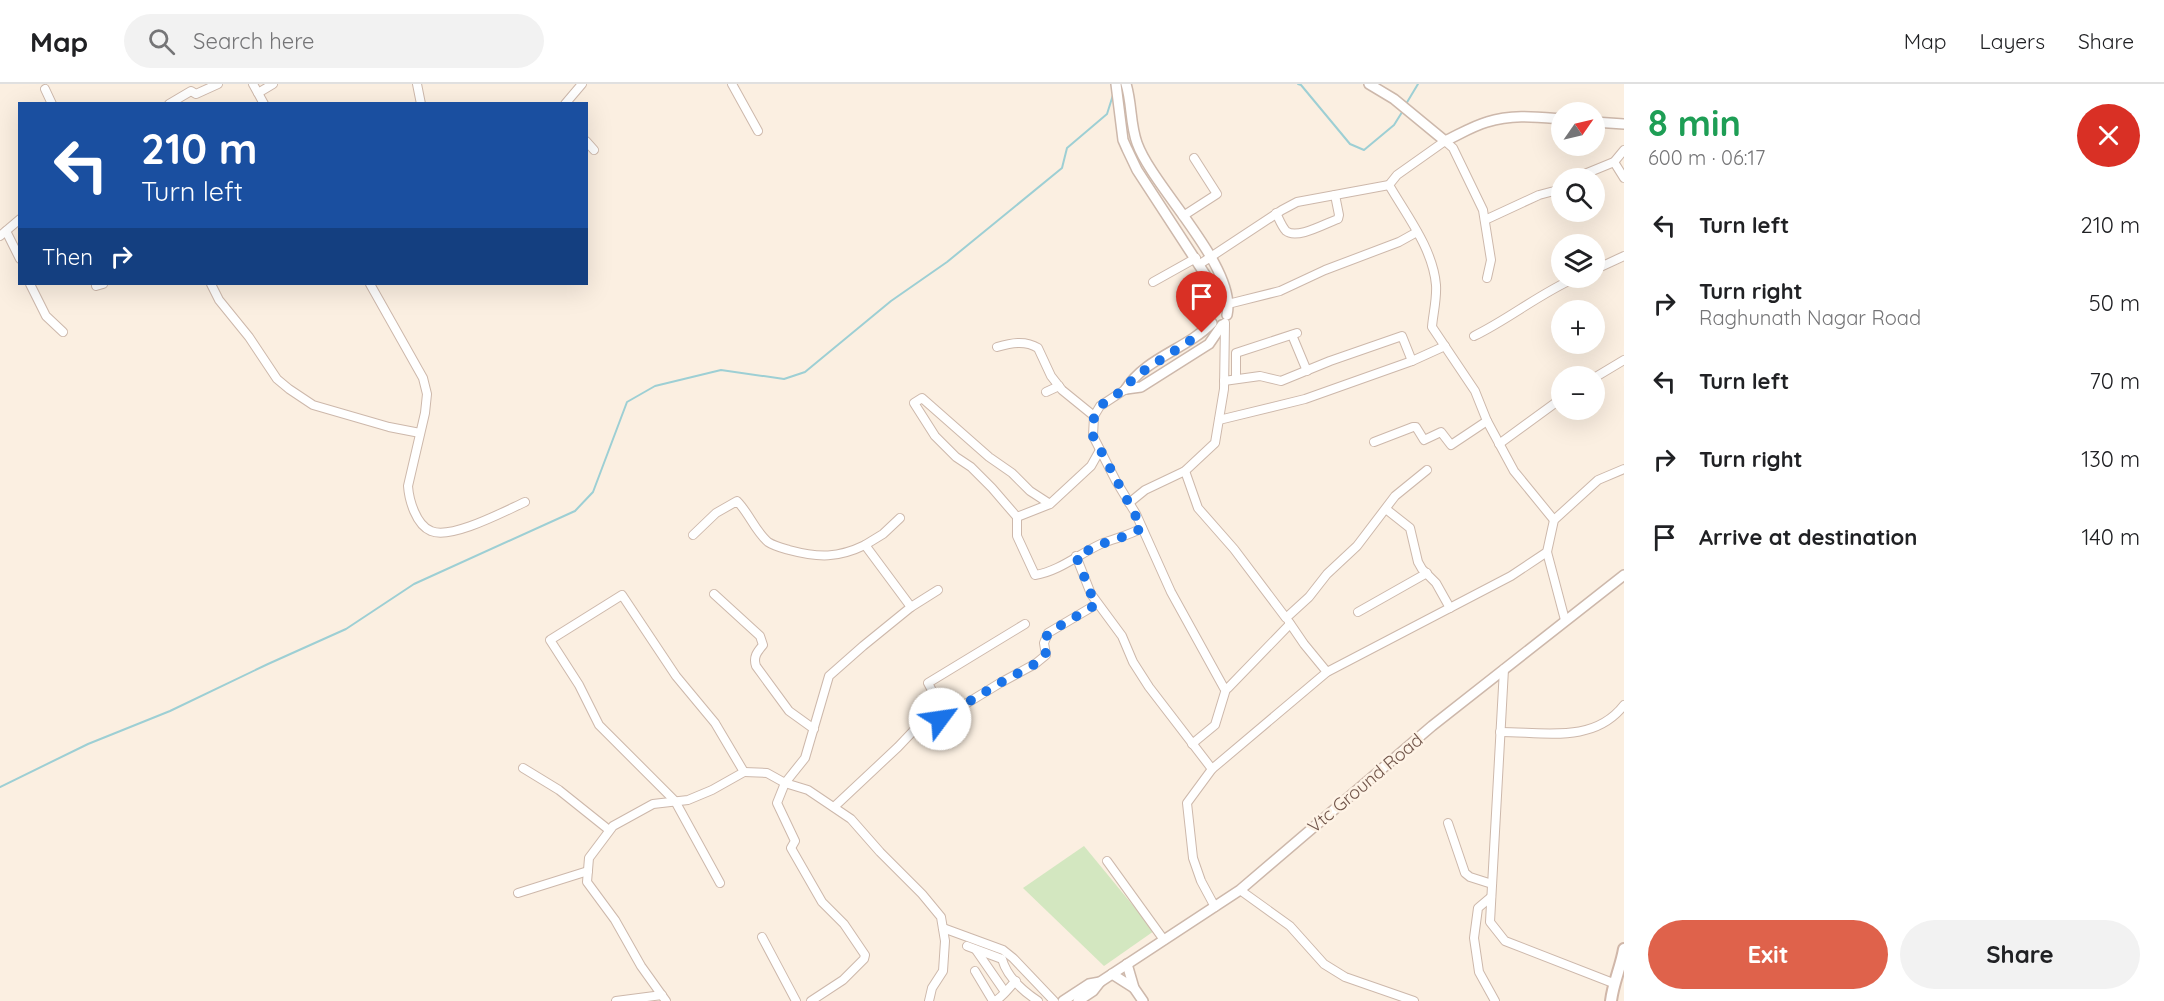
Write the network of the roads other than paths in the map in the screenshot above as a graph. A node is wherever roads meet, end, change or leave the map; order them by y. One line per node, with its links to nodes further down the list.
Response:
1 (218, 84): 13 (street)
2 (253, 84): 11 (street)
3 (273, 84): 11 (street)
4 (417, 84): 15 (street)
5 (582, 84): 16 (street)
6 (732, 84): 20 (street)
7 (1116, 84): 24 (street)
8 (1126, 84): 23 (street)
9 (1369, 84): 21 (street)
10 (45, 89): 12 (street)
11 (258, 93): 14 (street)
12 (51, 102)
13 (172, 102)
14 (263, 102)
15 (421, 102)
16 (567, 102)
17 (1551, 118): 21 (street)
18 (1605, 123): 19 (street)
19 (1624, 124)
20 (758, 131)
21 (1445, 141): 31 (street); 36 (street)
22 (588, 143): 25 (street)
23 (1137, 143): 24 (street); 35 (street)
24 (1127, 149): 38 (street)
25 (594, 150)
26 (1624, 150): 28 (street)
27 (1194, 158): 35 (street)
28 (1614, 162): 29 (street); 30 (street)
29 (1599, 168)
30 (1624, 178)
31 (1389, 185): 33 (street); 39 (street)
32 (1551, 192): 36 (street)
33 (1335, 195): 34 (street); 34 (street)
34 (1276, 213): 43 (street)
35 (1185, 218): 38 (street); 43 (street)
36 (1485, 220): 46 (street)
37 (18, 221): 40 (street)
38 (1176, 227): 44 (street)
39 (1417, 232): 52 (street); 58 (street)
40 (3, 233): 41 (street)
41 (18, 256)
42 (1624, 256): 45 (street)
43 (1210, 258): 44 (street); 52 (street)
44 (1198, 261): 47 (street); 53 (street)
45 (1605, 265)
46 (1487, 279)
47 (1153, 282)
48 (30, 285): 56 (street)
49 (212, 285): 73 (street)
50 (373, 285): 73 (street)
51 (1553, 288): 57 (street)
52 (1228, 304): 54 (street)
53 (1213, 311): 54 (street); 55 (street)
54 (1224, 321): 55 (street); 65 (street); 67 (street)
55 (1212, 323): 67 (street)
56 (63, 332)
57 (1474, 336)
58 (1444, 346): 61 (street); 72 (street)
59 (997, 347): 66 (street)
60 (1624, 360): 63 (street)
61 (1412, 361): 62 (street); 71 (street)
62 (1307, 371): 64 (street); 64 (street)
63 (1605, 371)
64 (1236, 379): 65 (street)
65 (1224, 381): 71 (street)
66 (1059, 386): 68 (street); 70 (street)
67 (1126, 388): 70 (street)
68 (1046, 392)
69 (1551, 406): 75 (street)
70 (1094, 416): 76 (street)
71 (1219, 420): 79 (street)
72 (1487, 421): 74 (street); 75 (street)
73 (420, 433): 80 (street)
74 (1374, 442)
75 (1499, 444): 86 (street)
76 (1100, 450): 81 (street); 82 (street)
77 (1624, 469): 86 (street)
78 (1427, 470): 83 (street)
79 (1185, 471): 81 (street); 101 (street)
80 (525, 502)
81 (1129, 503): 87 (street)
82 (1050, 504): 84 (street); 84 (street)
83 (1386, 509): 92 (street); 101 (street)
84 (1017, 517): 91 (street)
85 (900, 518): 89 (street)
86 (1554, 520): 90 (street)
87 (1142, 528): 91 (street); 105 (street)
88 (693, 535): 89 (street)
89 (866, 545): 97 (street)
90 (1547, 552): 98 (street); 100 (street)
91 (1076, 556): 96 (street)
92 (1427, 573): 98 (street); 99 (street)
93 (1624, 575): 100 (street, Vtc Ground Road)
94 (938, 590): 97 (street)
95 (714, 594): 108 (street)
96 (1097, 604): 107 (street); 110 (street)
97 (911, 607): 108 (street)
98 (1450, 608): 104 (street)
99 (1358, 612)
100 (1565, 620): 103 (street, Vtc Ground Road)
101 (1288, 621): 104 (street); 105 (street)
102 (1025, 624): 116 (street)
103 (1504, 669): 109 (street); 123 (street, Vtc Ground Road)
104 (1327, 672): 112 (street)
105 (1226, 689): 110 (street)
106 (1624, 705): 109 (street)
107 (940, 719)
108 (814, 729): 114 (street)
109 (1500, 732): 122 (street)
110 (1192, 744): 112 (street)
111 (523, 768): 118 (street)
112 (1212, 769): 126 (street)
113 (744, 772): 114 (street); 115 (street); 115 (street)
114 (785, 783): 116 (street); 143 (street)
115 (675, 801): 118 (street); 121 (street)
116 (834, 807): 127 (street)
117 (1448, 823): 122 (street)
118 (609, 830): 120 (street)
119 (1107, 861): 129 (street)
120 (588, 871): 124 (street); 140 (street)
121 (720, 883)
122 (1492, 884): 125 (street)
123 (1240, 890): 126 (street, Vtc Ground Road); 151 (street)
124 (518, 893)
125 (1491, 897): 137 (street); 152 (street)
126 (1215, 907): 129 (street, Vtc Ground Road)
127 (943, 928): 144 (street); 147 (street)
128 (762, 937): 142 (street)
129 (1164, 940): 132 (street, Vtc Ground Road)
130 (1624, 949): 131 (main road)
131 (1623, 961): 137 (main road)
132 (1127, 964): 134 (street, Vtc Ground Road); 138 (street)
133 (975, 970): 145 (street)
134 (1112, 974): 136 (street, Vtc Ground Road); 138 (street)
135 (1016, 981): 139 (street); 139 (street); 146 (street)
136 (1100, 982): 148 (street); 149 (street)
137 (1613, 983): 153 (main road)
138 (1134, 988): 150 (street)
139 (1005, 992): 145 (street)
140 (664, 998): 141 (street)
141 (616, 1001)
142 (796, 1001)
143 (811, 1001)
144 (929, 1001)
145 (994, 1001)
146 (1038, 1001)
147 (1054, 1001)
148 (1063, 1001)
149 (1078, 1001)
150 (1143, 1001)
151 (1414, 1001)
152 (1495, 1001)
153 (1611, 1001)

